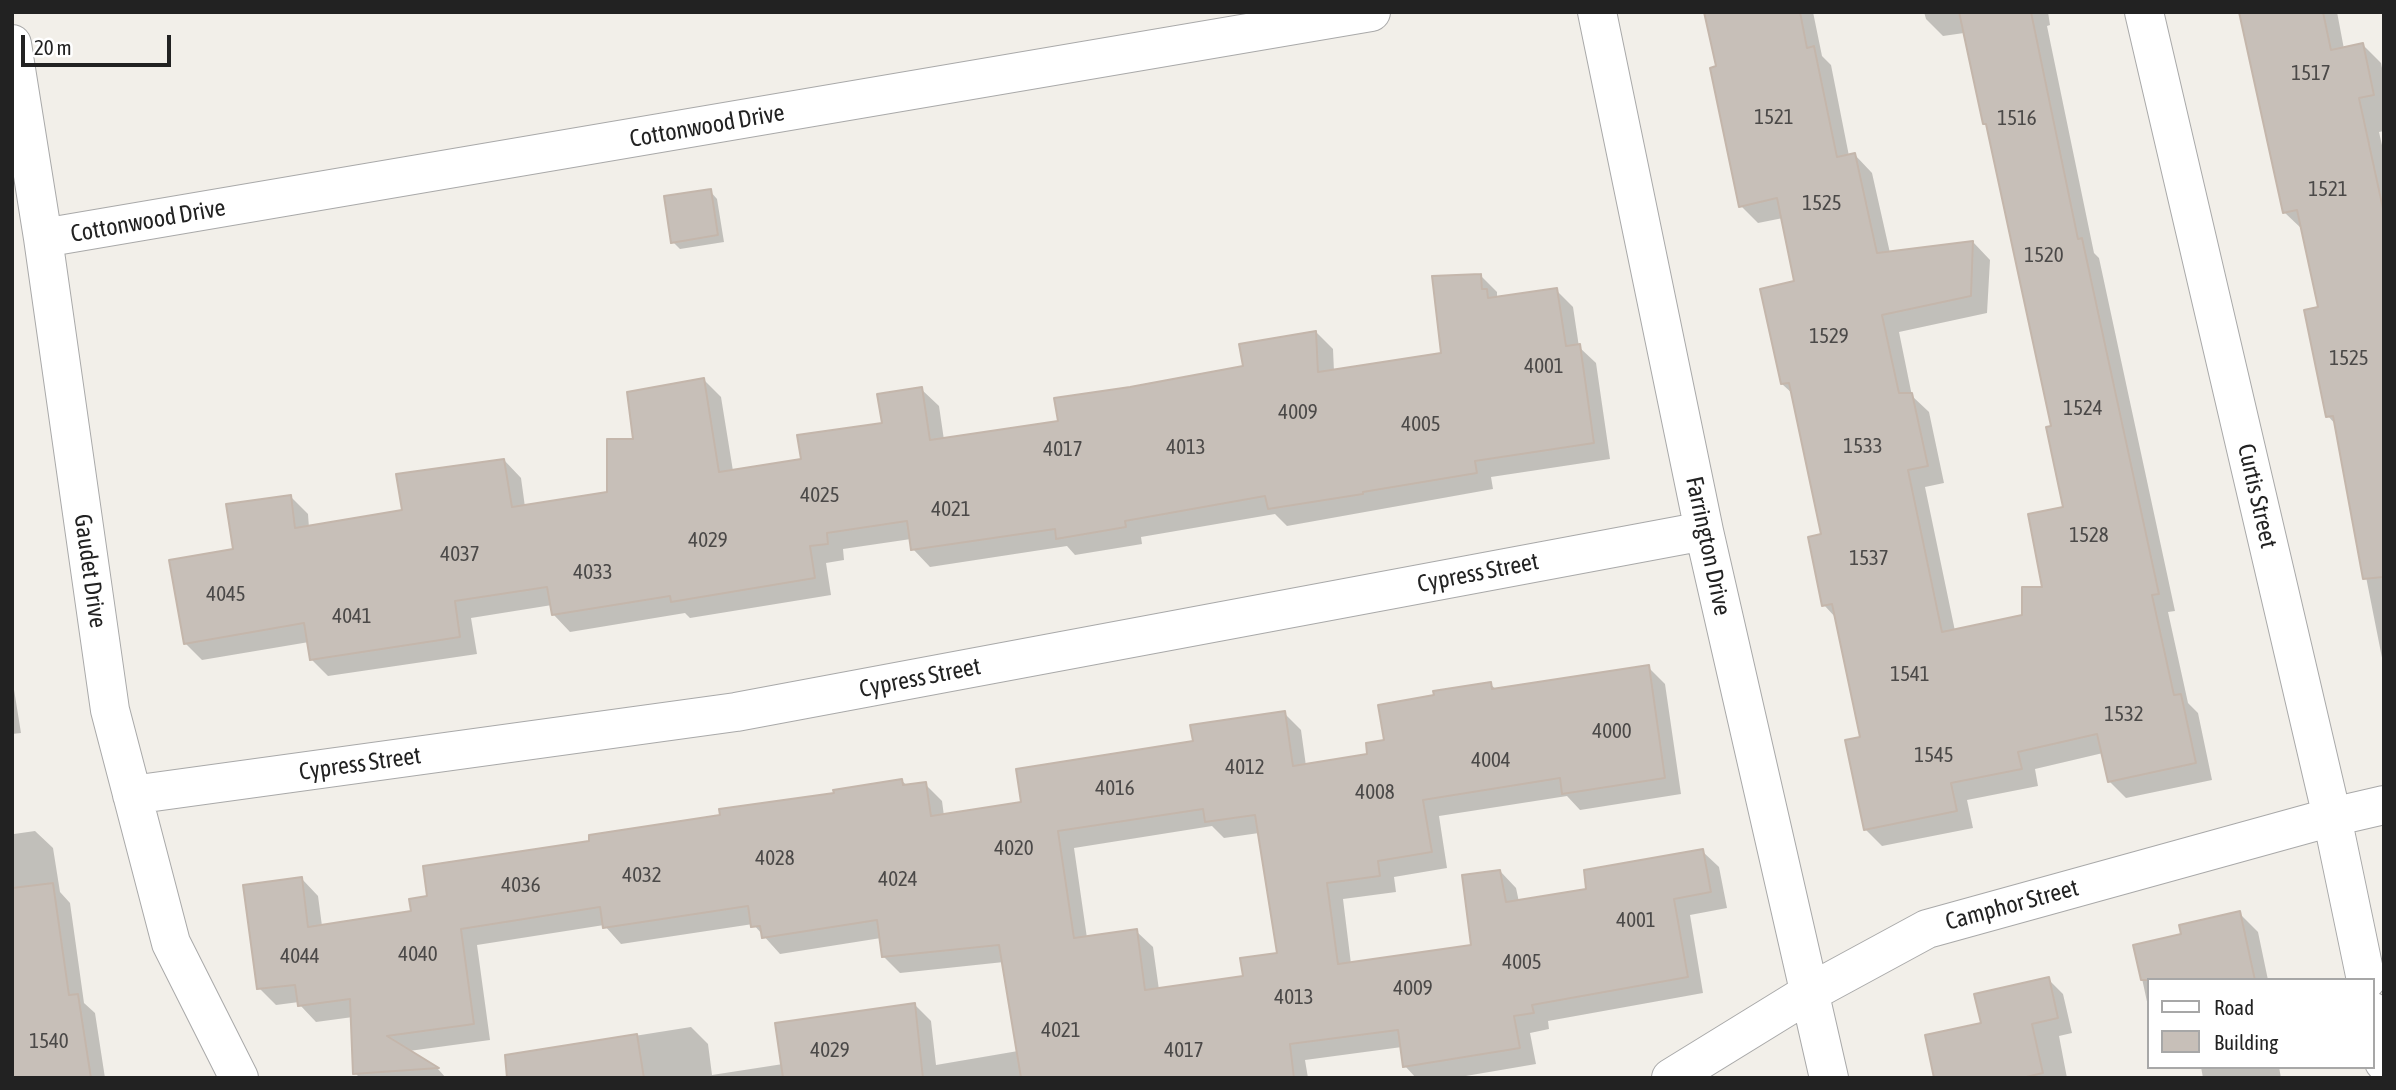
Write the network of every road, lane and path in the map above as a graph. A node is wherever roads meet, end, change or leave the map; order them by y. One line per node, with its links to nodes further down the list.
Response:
1 (1371, 12): 5 (street, Cottonwood Drive)
2 (1597, 12): 6 (street, Farrington Drive)
3 (2144, 12): 9 (street, Curtis Street)
4 (12, 44): 5 (street, Gaudet Drive)
5 (43, 239): 7 (street, Gaudet Drive)
6 (1704, 531): 7 (street, Cypress Street); 11 (street, Farrington Drive)
7 (132, 795): 14 (street, Gaudet Drive)
8 (2384, 805): 9 (street, Camphor Street)
9 (2332, 817): 10 (street, Curtis Street); 11 (street, Camphor Street)
10 (2366, 978)
11 (1809, 993): 15 (street, Camphor Street); 16 (street, Farrington Drive)
12 (2375, 1021): 13 (street)
13 (2384, 1062)
14 (239, 1078)
15 (1671, 1078)
16 (1829, 1078)

